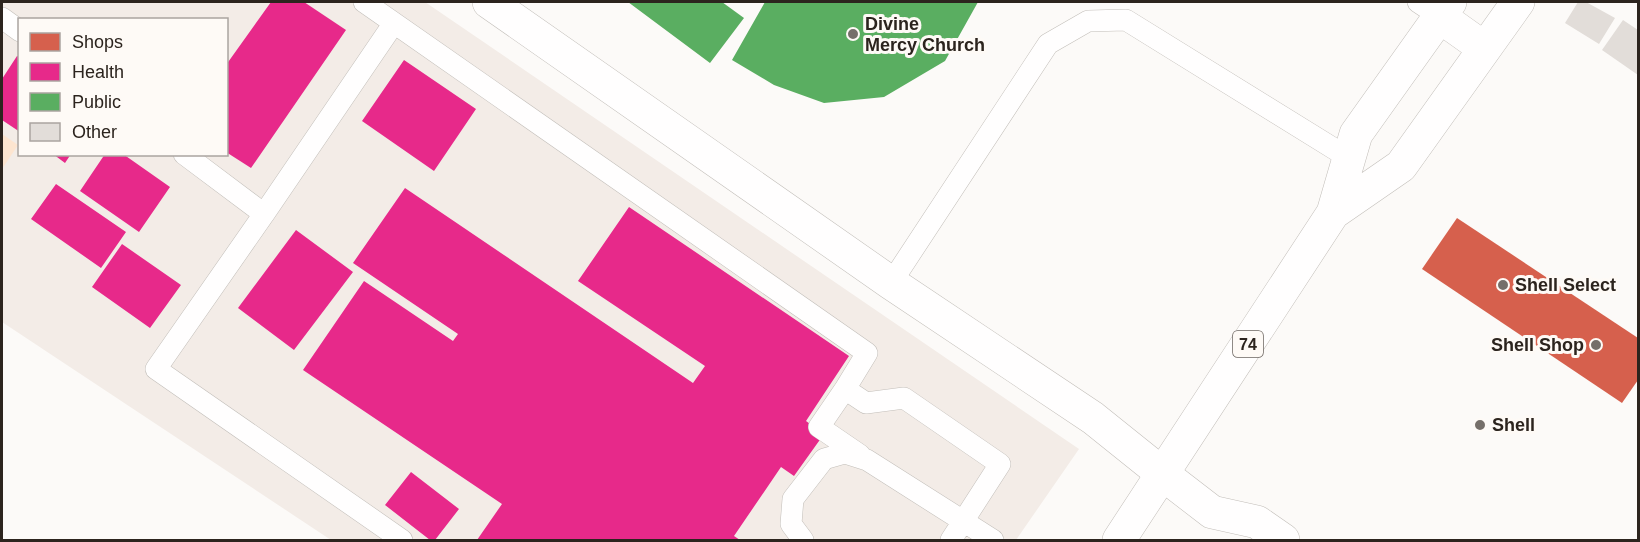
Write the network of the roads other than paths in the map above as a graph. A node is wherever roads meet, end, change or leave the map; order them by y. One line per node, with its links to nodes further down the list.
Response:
1 (364, 2): 6 (lane)
2 (489, 2): 13 (main road)
3 (1518, 2): 8 (main road, 74)
4 (1436, 6): 8 (main road); 10 (main road, 74)
5 (2, 18): 7 (lane)
6 (394, 22): 12 (lane); 14 (lane)
7 (18, 30)
8 (1484, 48): 11 (main road, 74)
9 (187, 156): 12 (lane)
10 (1349, 158): 11 (main road, 74); 13 (lane)
11 (1333, 213): 16 (main road, 74)
12 (264, 214): 19 (lane)
13 (891, 283): 16 (main road)
14 (845, 389): 15 (lane); 18 (lane)
15 (867, 460): 18 (lane); 20 (lane)
16 (1164, 475): 17 (main road); 23 (main road, 74)
17 (1212, 512): 24 (main road); 25 (main road)
18 (964, 522): 21 (lane); 22 (lane)
19 (402, 540)
20 (803, 540)
21 (951, 540)
22 (993, 540)
23 (1119, 540)
24 (1227, 540)
25 (1283, 540)

